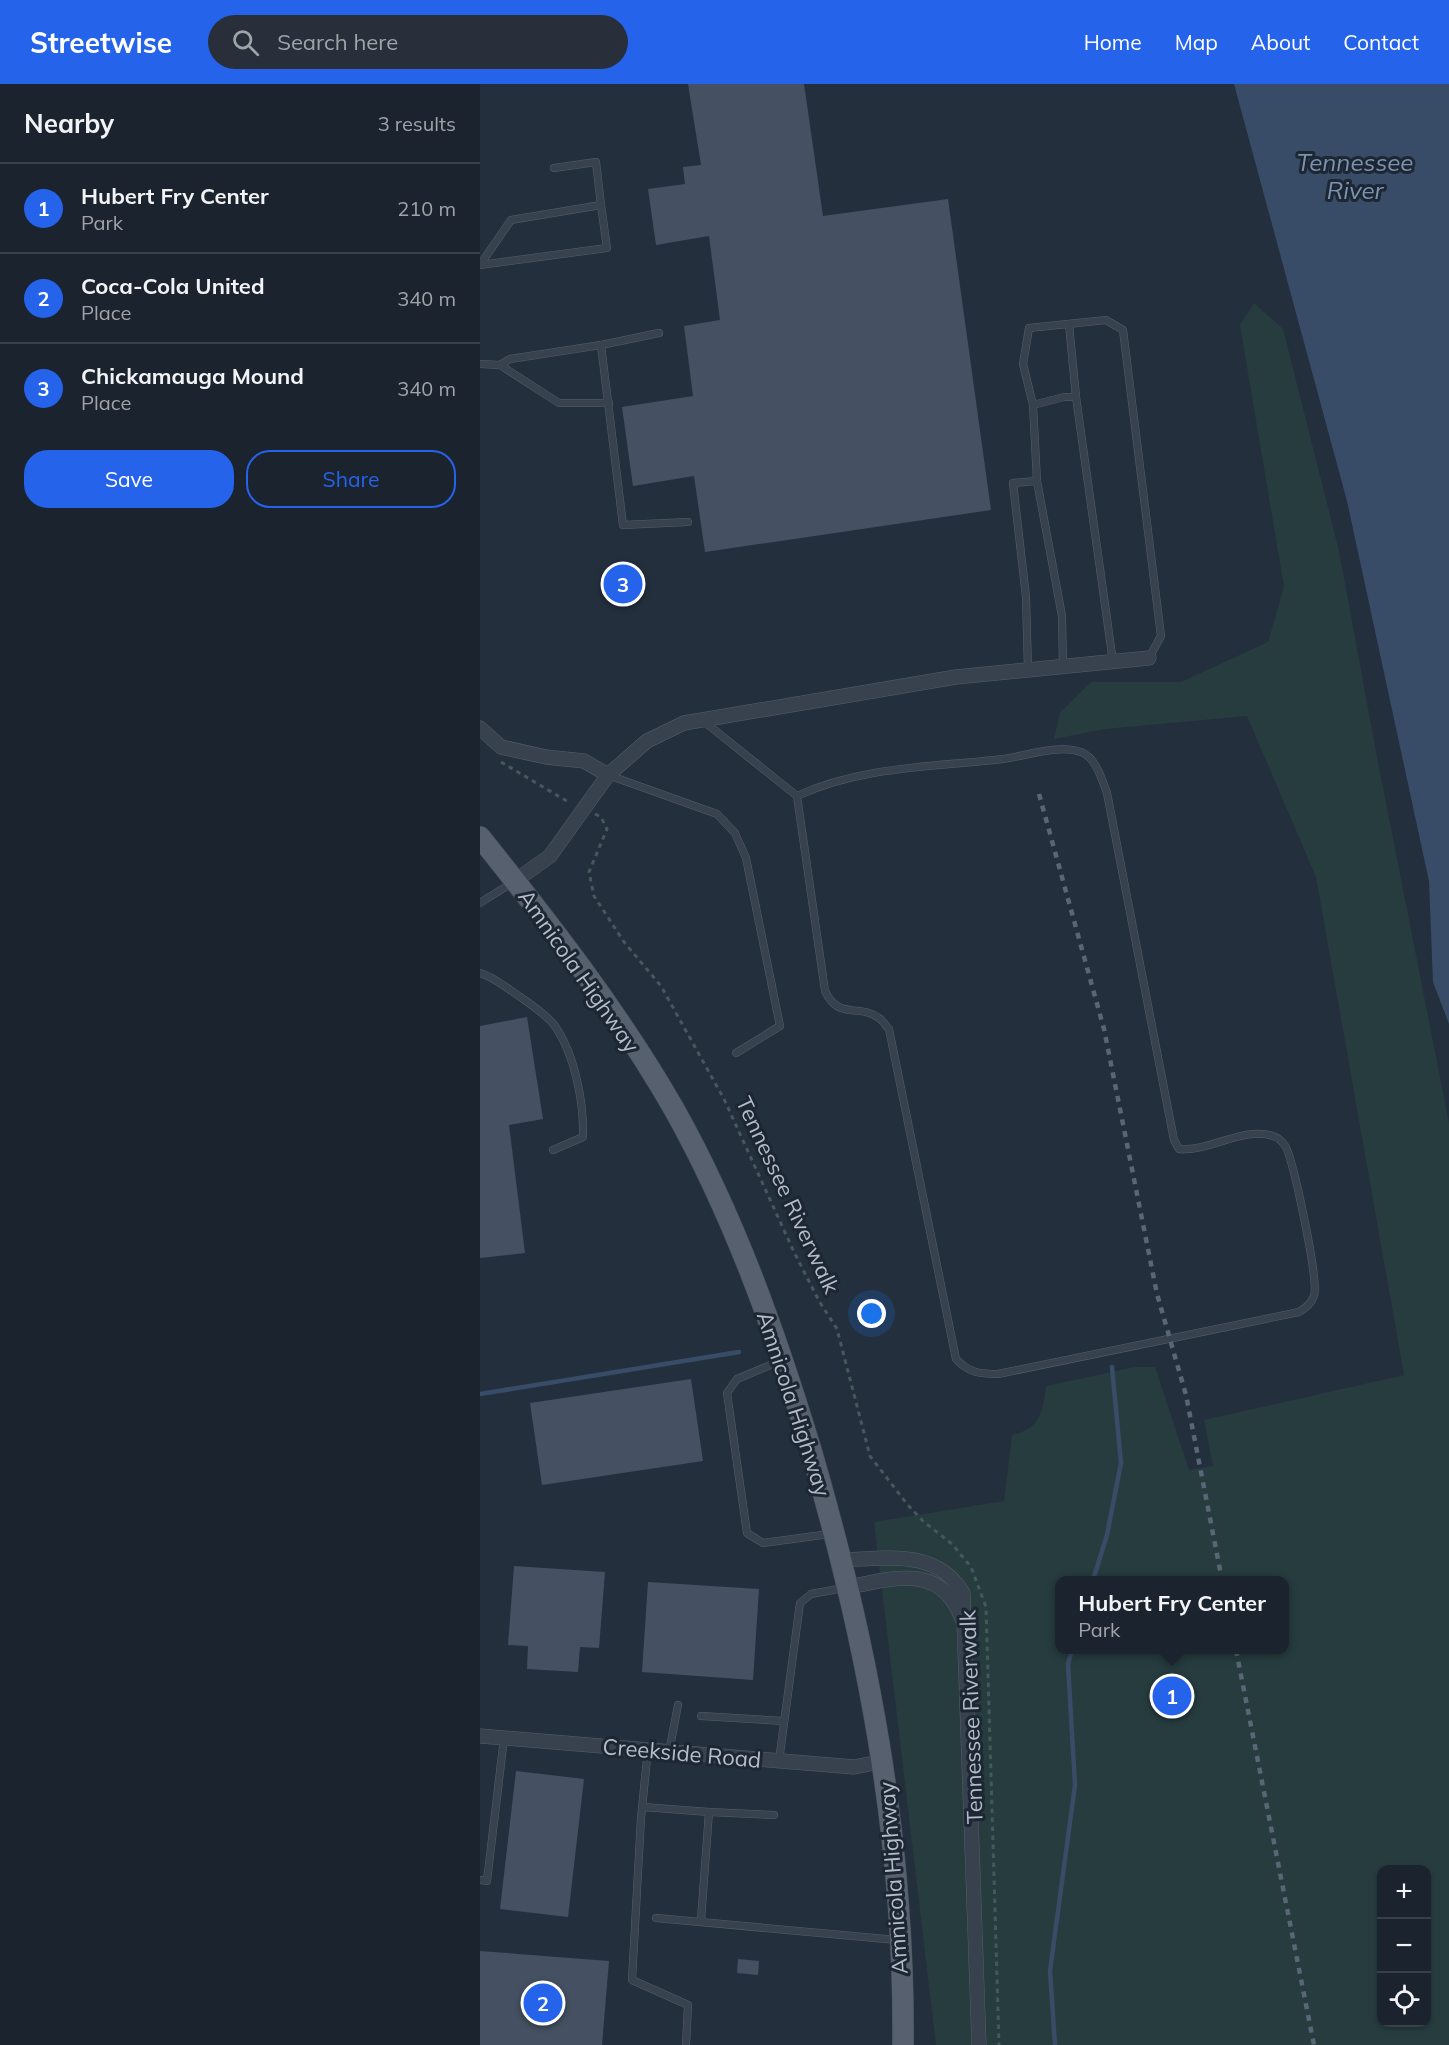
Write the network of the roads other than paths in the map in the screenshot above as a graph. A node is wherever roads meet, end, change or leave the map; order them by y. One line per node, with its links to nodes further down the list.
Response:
1 (554, 168): 2 (lane)
2 (601, 205): 3 (lane); 3 (lane)
3 (480, 265)
4 (1069, 324): 9 (lane); 11 (lane); 14 (lane)
5 (659, 333): 6 (lane)
6 (601, 345): 8 (lane); 10 (lane)
7 (480, 364): 8 (lane)
8 (500, 364): 10 (lane)
9 (1076, 398): 11 (lane); 15 (lane)
10 (609, 403): 13 (lane)
11 (1033, 405): 12 (lane)
12 (1037, 481): 16 (lane); 17 (lane)
13 (688, 522)
14 (1149, 658): 15 (street)
15 (1113, 662): 16 (street)
16 (1063, 667): 17 (street)
17 (1028, 670): 18 (street)
18 (702, 720): 20 (street); 21 (lane)
19 (480, 728): 20 (street)
20 (608, 775): 23 (street); 26 (lane)
21 (797, 796): 21 (lane)
22 (480, 837): 23 (main road, Amnicola Highway)
23 (515, 881): 24 (lane); 28 (main road, Amnicola Highway)
24 (480, 903)
25 (480, 973): 27 (lane)
26 (736, 1053)
27 (553, 1150)
28 (782, 1360): 29 (main road, Amnicola Highway); 29 (lane)
29 (835, 1533): 30 (main road, Amnicola Highway)
30 (843, 1560): 31 (main road, Amnicola Highway); 32 (street)
31 (849, 1587): 32 (street); 35 (lane); 41 (main road, Amnicola Highway)
32 (964, 1623): 51 (street)
33 (678, 1705): 39 (lane)
34 (701, 1716): 35 (lane)
35 (784, 1721): 40 (lane)
36 (480, 1736): 37 (street, Creekside Road)
37 (504, 1738): 38 (street, Creekside Road); 45 (lane)
38 (648, 1749): 39 (street, Creekside Road); 42 (lane)
39 (669, 1752): 40 (street, Creekside Road)
40 (779, 1761): 41 (street, Creekside Road)
41 (884, 1761): 48 (main road, Amnicola Highway)
42 (643, 1807): 43 (lane); 49 (lane)
43 (709, 1812): 44 (lane); 47 (lane)
44 (774, 1815)
45 (480, 1880)
46 (656, 1918): 47 (lane)
47 (701, 1920): 48 (lane)
48 (900, 1940): 50 (main road, Amnicola Highway)
49 (686, 2045)
50 (903, 2045)
51 (979, 2045)

